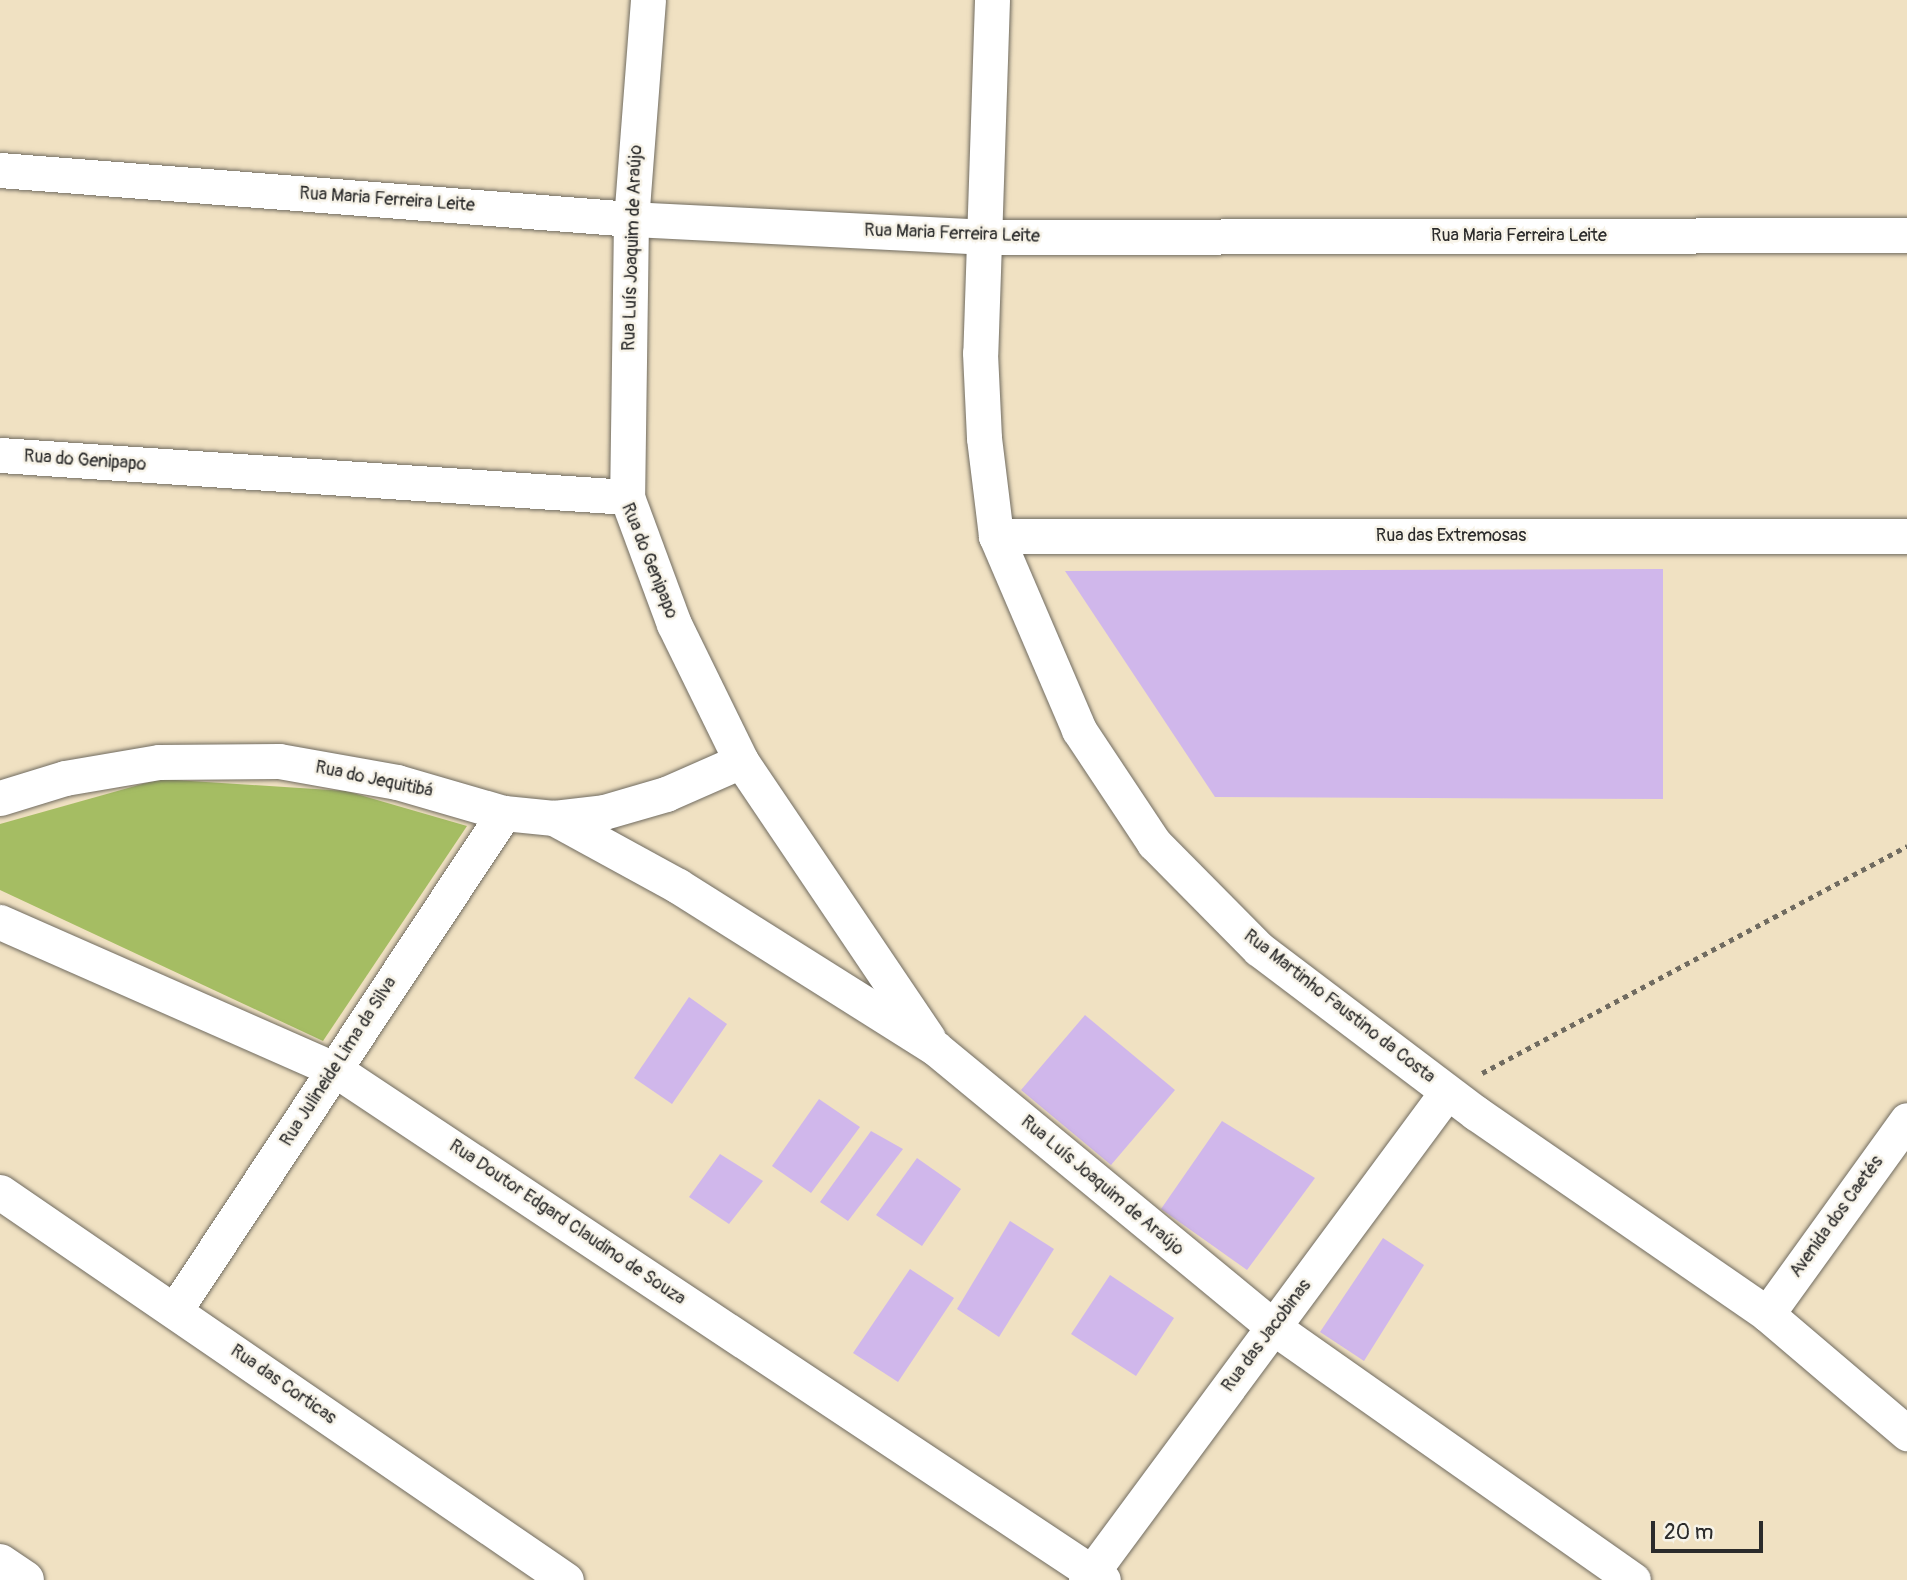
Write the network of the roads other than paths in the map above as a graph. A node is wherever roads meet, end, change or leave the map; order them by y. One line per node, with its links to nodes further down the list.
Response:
1 (648, 0): 4 (street, Rua Luís Joaquim de Araújo)
2 (992, 0): 6 (street, Rua Martinho Faustino da Costa)
3 (0, 170): 4 (street, Rua Maria Ferreira Leite)
4 (631, 219): 6 (street, Rua Maria Ferreira Leite); 8 (street, Rua Luís Joaquim de Araújo)
5 (1907, 236): 6 (street, Rua Maria Ferreira Leite)
6 (986, 237): 9 (street, Rua Martinho Faustino da Costa)
7 (0, 455): 8 (street, Rua do Genipapo)
8 (627, 497): 11 (street, Rua do Genipapo)
9 (996, 536): 10 (street, Rua das Extremosas); 18 (street, Rua Martinho Faustino da Costa)
10 (1907, 536)
11 (741, 761): 14 (street, Rua do Jequitibá); 16 (street, Rua do Genipapo)
12 (0, 798): 13 (street, Rua do Jequitibá)
13 (504, 813): 14 (street, Rua do Jequitibá); 17 (street, Rua Julineide Lima da Silva)
14 (554, 818): 16 (street, Rua Luís Joaquim de Araújo)
15 (0, 922): 17 (street, Rua Doutor Edgard Claudino de Souza)
16 (935, 1048): 23 (street, Rua Luís Joaquim de Araújo)
17 (334, 1069): 21 (street, Rua Julineide Lima da Silva); 26 (street, Rua Doutor Edgard Claudino de Souza)
18 (1447, 1092): 22 (street, Rua Martinho Faustino da Costa); 23 (street, Rua das Jacobinas)
19 (1907, 1120): 22 (street, Avenida dos Caetés)
20 (0, 1192): 21 (street, Rua das Corticas)
21 (174, 1310): 28 (street, Rua das Corticas)
22 (1767, 1314): 24 (street, Rua Martinho Faustino da Costa)
23 (1273, 1327): 26 (street, Rua das Jacobinas); 29 (street, Rua Luís Joaquim de Araújo)
24 (1907, 1433)
25 (0, 1563): 27 (street)
26 (1094, 1577)
27 (25, 1580)
28 (566, 1580)
29 (1633, 1580)

